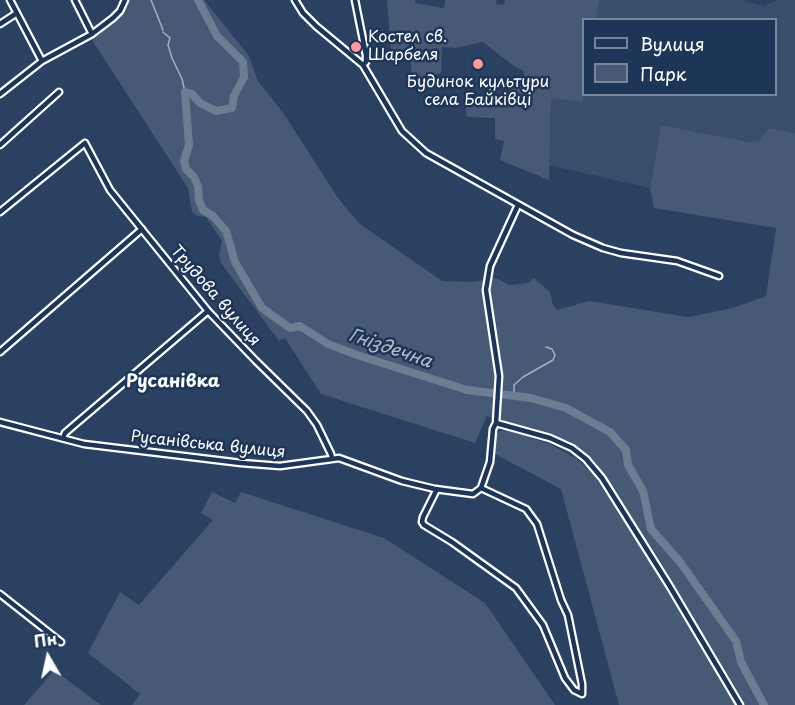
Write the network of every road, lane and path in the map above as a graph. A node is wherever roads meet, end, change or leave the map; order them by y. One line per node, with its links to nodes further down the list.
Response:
1 (10, 0): 6 (street)
2 (75, 0): 8 (street)
3 (124, 0): 8 (street)
4 (295, 0): 10 (street)
5 (355, 0): 10 (street)
6 (17, 13): 7 (street); 9 (street)
7 (0, 24)
8 (92, 34): 9 (street)
9 (42, 61): 12 (street)
10 (363, 65): 14 (street)
11 (59, 92): 13 (street)
12 (0, 94)
13 (0, 145)
14 (518, 205): 17 (street); 21 (street)
15 (0, 212): 16 (street, Трудова вулиця)
16 (142, 229): 18 (street, Трудова вулиця); 19 (street)
17 (719, 276)
18 (208, 311): 22 (street); 23 (street, Трудова вулиця)
19 (0, 352)
20 (0, 422): 22 (street, Русанівська вулиця)
21 (496, 423): 24 (street); 28 (street)
22 (63, 438): 23 (street, Русанівська вулиця)
23 (332, 459): 25 (street, Русанівська вулиця)
24 (481, 488): 25 (street, Русанівська вулиця); 25 (street)
25 (436, 489)
26 (0, 594): 27 (street)
27 (61, 642)
28 (740, 705)

